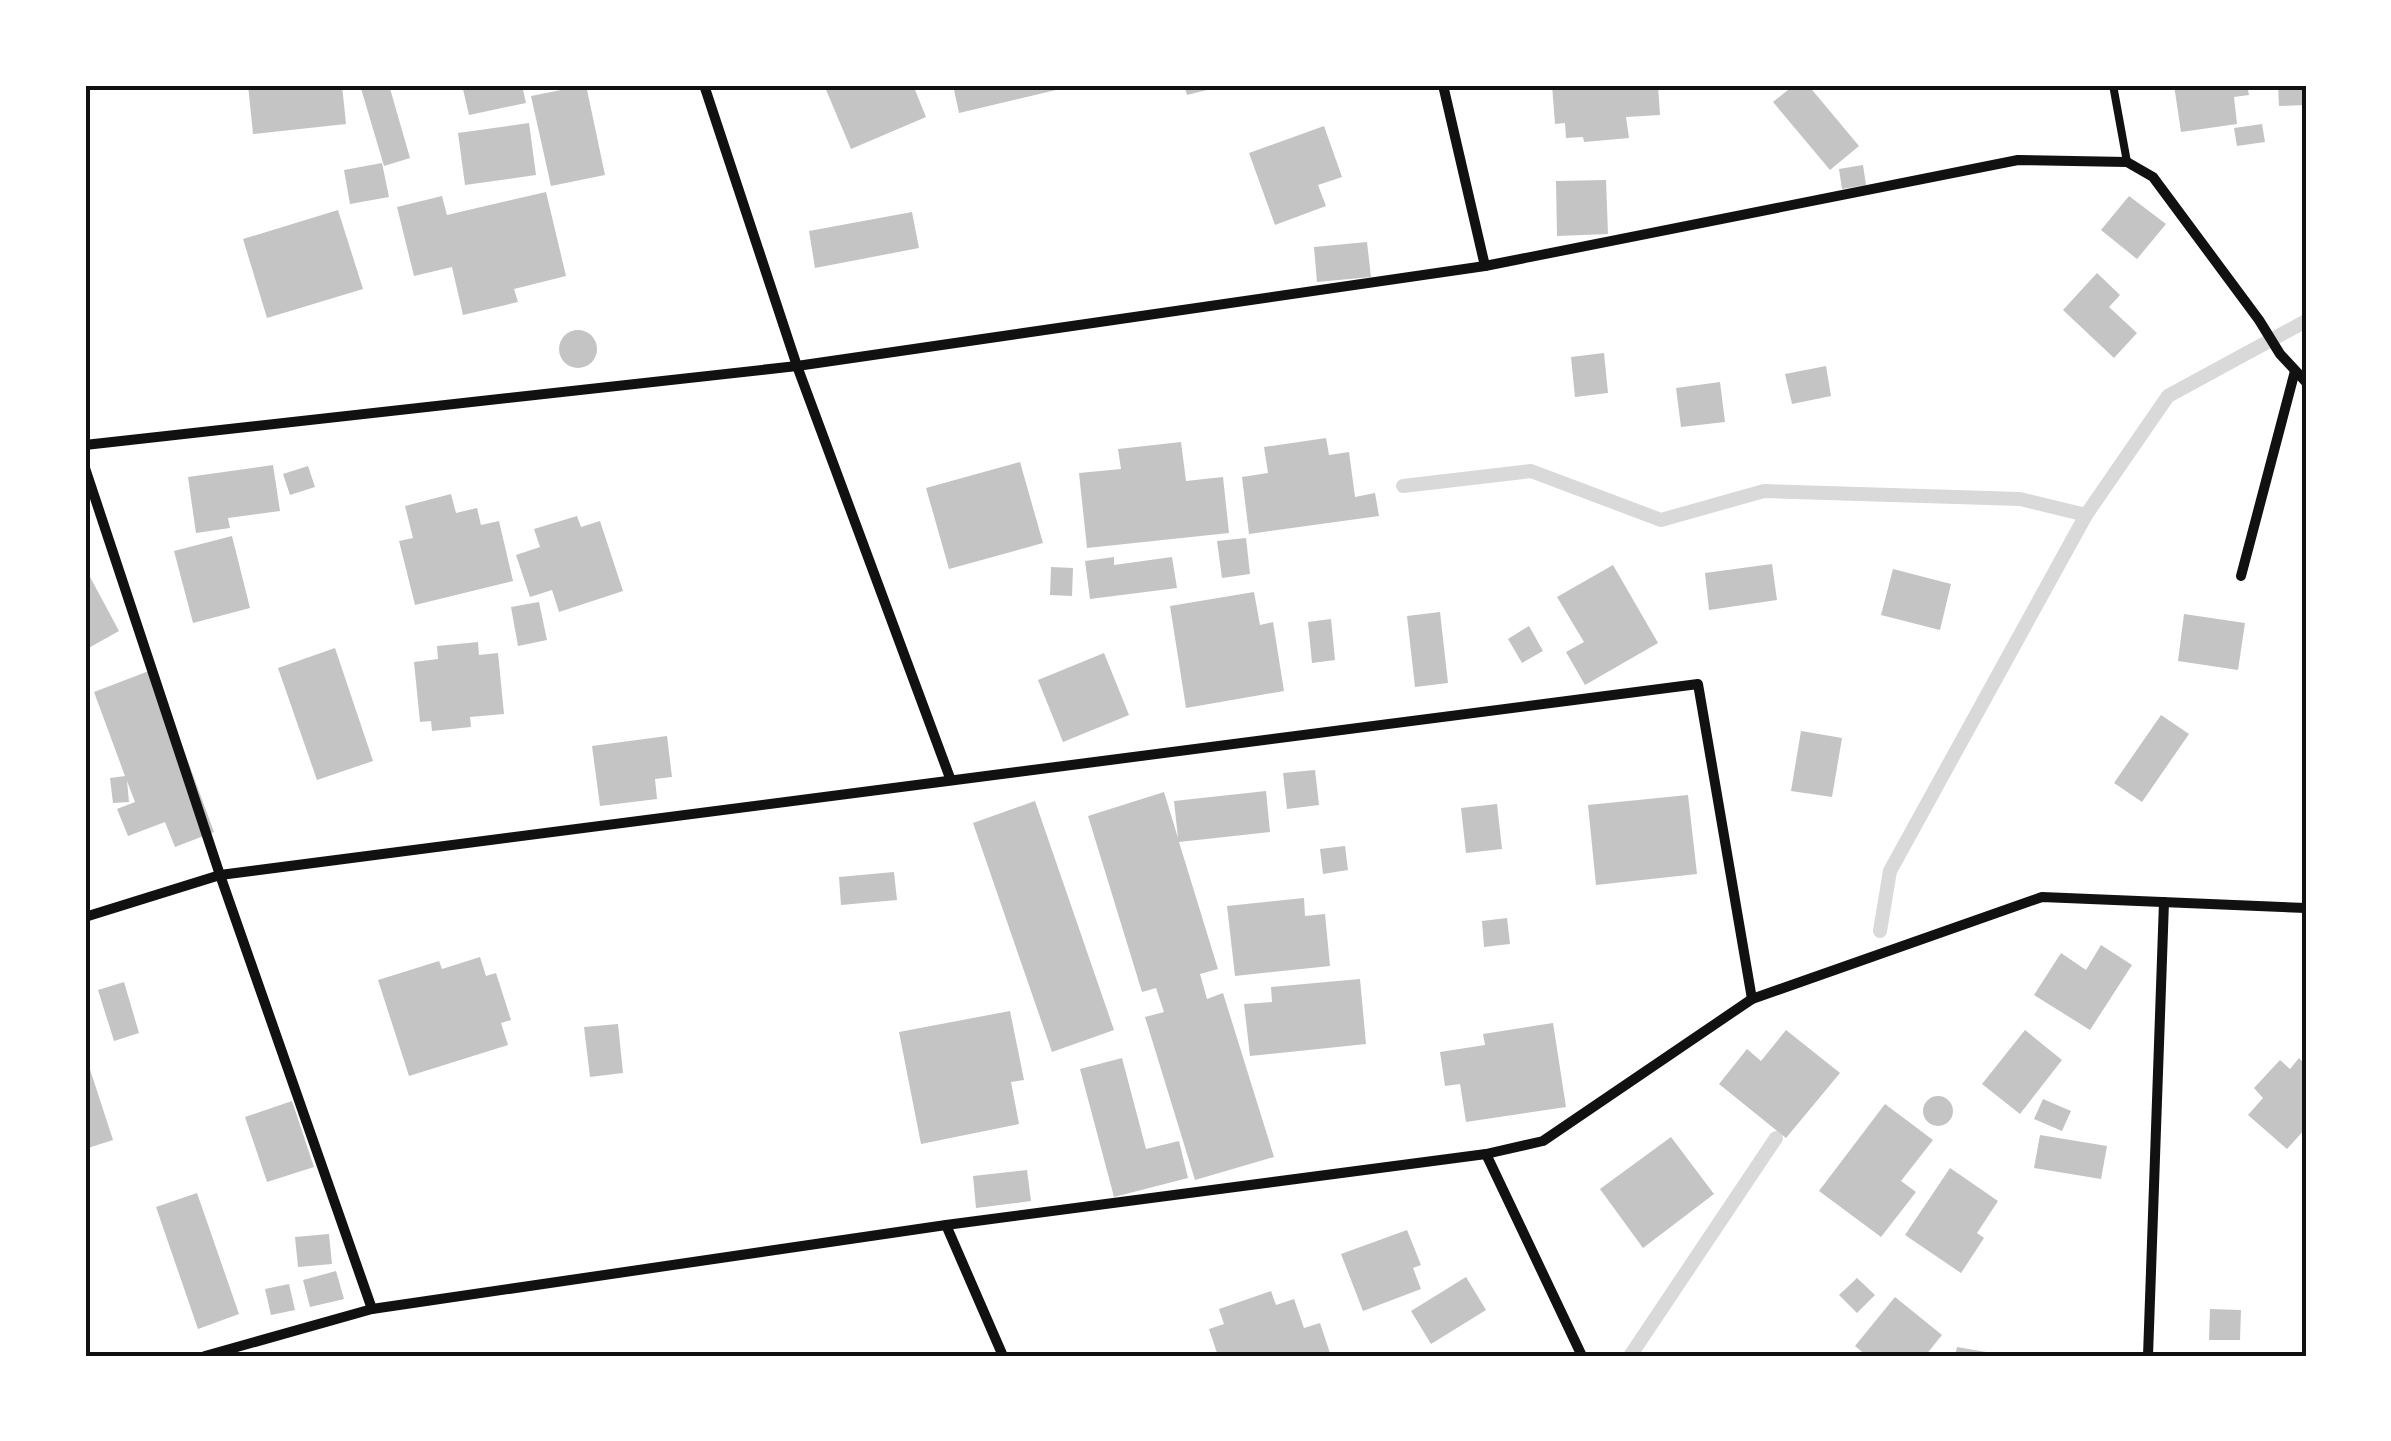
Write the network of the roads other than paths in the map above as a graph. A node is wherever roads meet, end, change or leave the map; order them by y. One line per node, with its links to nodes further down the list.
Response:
1 (704, 85): 6 (street)
2 (1442, 85): 5 (street)
3 (2114, 85): 4 (lane)
4 (2126, 162): 5 (street); 7 (street)
5 (1485, 266): 6 (street)
6 (798, 366): 9 (street); 12 (street)
7 (2295, 370): 8 (street); 11 (street)
8 (2306, 382)
9 (85, 445)
10 (85, 468): 13 (street)
11 (2241, 576)
12 (950, 778): 13 (street); 17 (street)
13 (220, 874): 16 (street); 20 (street)
14 (2164, 902): 15 (street); 17 (street); 24 (street)
15 (2306, 908)
16 (85, 917)
17 (1752, 999): 18 (street)
18 (1486, 1154): 19 (street); 23 (street)
19 (946, 1225): 20 (street); 22 (street)
20 (372, 1309): 21 (street)
21 (205, 1356)
22 (1003, 1356)
23 (1582, 1356)
24 (2148, 1356)

